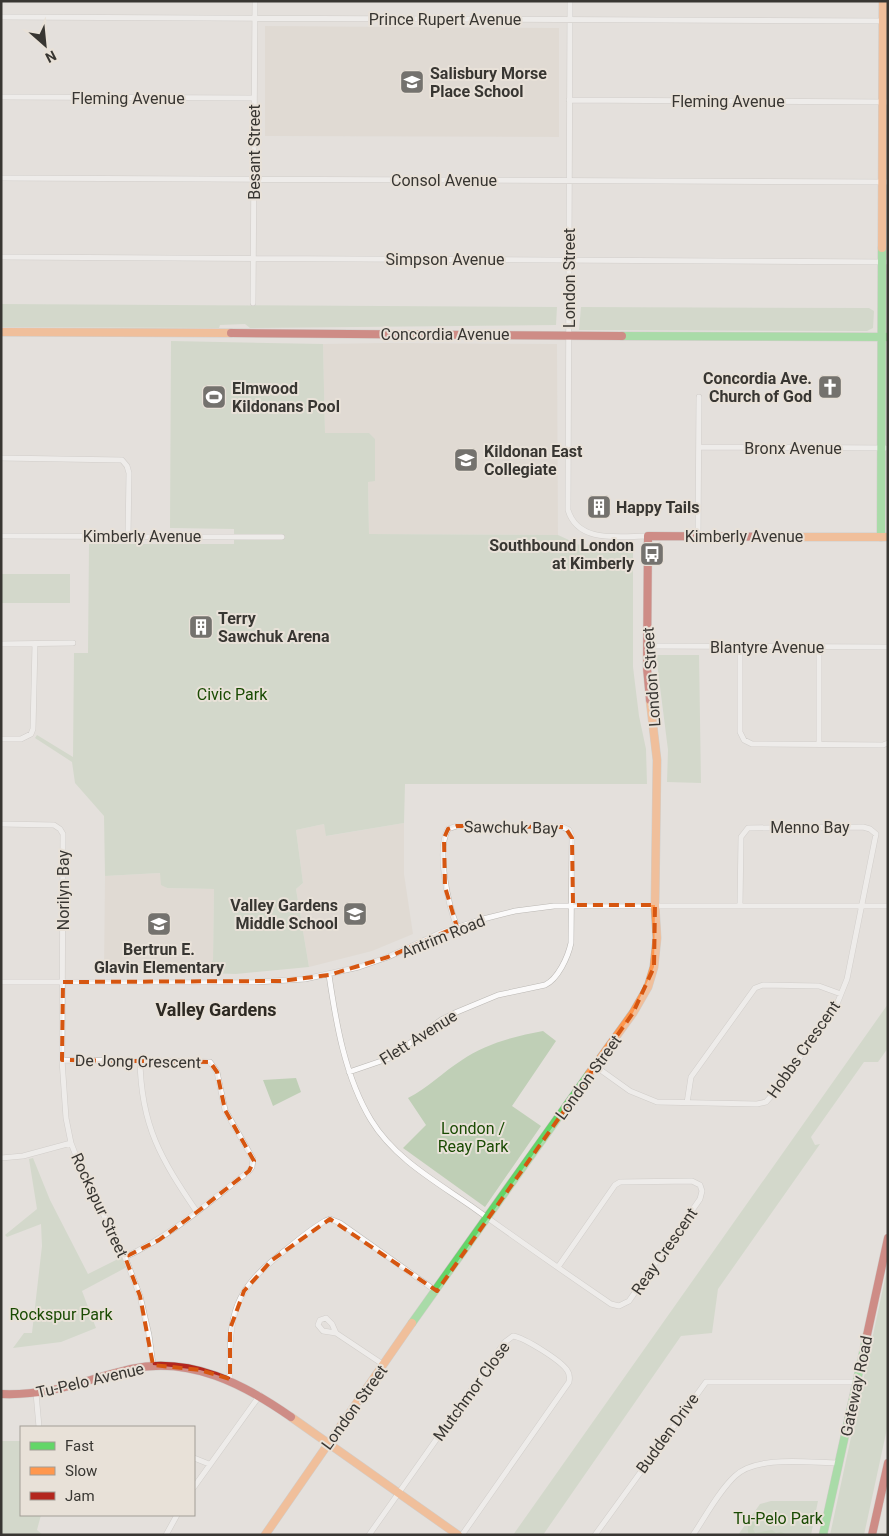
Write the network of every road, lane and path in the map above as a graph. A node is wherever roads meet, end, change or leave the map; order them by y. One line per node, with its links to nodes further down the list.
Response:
1 (255, 1): 5 (street, Besant Street)
2 (570, 1): 6 (street, London Street)
3 (883, 1): 7 (street)
4 (1, 16): 5 (street, Prince Rupert Avenue)
5 (254, 18): 6 (street, Prince Rupert Avenue); 9 (street, Besant Street)
6 (570, 20): 7 (street, Prince Rupert Avenue); 10 (street, London Street)
7 (886, 21): 11 (street)
8 (1, 97): 9 (street, Fleming Avenue)
9 (254, 98): 13 (street, Besant Street)
10 (569, 100): 11 (street, Fleming Avenue); 14 (street, London Street)
11 (886, 102): 15 (street)
12 (1, 178): 13 (street, Consol Avenue)
13 (254, 179): 14 (street, Consol Avenue); 17 (street, Besant Street)
14 (569, 181): 15 (street, Consol Avenue); 18 (street, London Street)
15 (885, 182): 19 (street)
16 (1, 257): 17 (street, Simpson Avenue)
17 (253, 258): 18 (street, Simpson Avenue); 20 (street, Besant Street)
18 (568, 260): 19 (street, Simpson Avenue); 22 (street, London Street)
19 (885, 262): 23 (street)
20 (252, 303)
21 (1, 332): 22 (street, Concordia Avenue)
22 (569, 335): 23 (street, Concordia Avenue); 30 (street, London Street)
23 (884, 337): 26 (street)
24 (699, 397): 25 (street)
25 (699, 447): 26 (street, Bronx Avenue); 32 (street)
26 (885, 448): 34 (street)
27 (1, 458): 29 (street)
28 (1, 536): 29 (street, Kimberly Avenue)
29 (128, 536): 33 (street, Kimberly Avenue)
30 (600, 536): 31 (street, Kimberly Avenue)
31 (648, 536): 32 (street, Kimberly Avenue); 38 (street, London Street)
32 (698, 536): 34 (street, Kimberly Avenue)
33 (282, 537)
34 (885, 537)
35 (73, 643): 37 (street)
36 (1, 644): 37 (street)
37 (35, 644): 42 (street)
38 (647, 646): 39 (street, Blantyre Avenue); 47 (street, London Street)
39 (740, 647): 41 (street, Blantyre Avenue); 44 (street)
40 (888, 647): 41 (street, Blantyre Avenue)
41 (819, 648): 44 (street)
42 (1, 739)
43 (888, 743): 44 (street)
44 (819, 744)
45 (1, 824): 54 (street, Norilyn Bay)
46 (572, 905): 47 (street, Antrim Road); 51 (street, Antrim Road); 51 (street, Sawchuk Bay); 59 (street, Flett Avenue)
47 (656, 905): 48 (street, Antrim Road); 58 (street, London Street)
48 (740, 906): 49 (street, Antrim Road); 49 (street, Menno Bay)
49 (861, 906): 50 (street, Antrim Road); 55 (street, Hobbs Crescent)
50 (888, 906)
51 (457, 927): 52 (street, Antrim Road)
52 (328, 975): 54 (street, Antrim Road); 59 (street, Reay Crescent)
53 (1, 982): 54 (street, Antrim Road)
54 (63, 982): 56 (street, Rockspur Street)
55 (841, 994): 60 (street, Hobbs Crescent); 60 (street)
56 (62, 1060): 57 (street, De Jong Crescent); 61 (street, Rockspur Street)
57 (140, 1060): 63 (street); 63 (street, De Jong Crescent)
58 (595, 1066): 60 (street, Hobbs Crescent); 64 (street, London Street)
59 (349, 1072): 64 (street, Reay Crescent)
60 (687, 1103)
61 (71, 1143): 62 (street); 66 (street, Rockspur Street)
62 (1, 1158)
63 (197, 1212): 66 (street, De Jong Crescent)
64 (488, 1218): 67 (street, Reay Crescent); 68 (street, London Street)
65 (888, 1238): 73 (street, Gateway Road)
66 (125, 1257): 70 (street, Rockspur Street)
67 (558, 1267): 67 (street, Reay Crescent)
68 (436, 1291): 71 (street, London Street); 72 (street)
69 (336, 1332): 71 (street)
70 (153, 1366): 72 (street, Tu-Pelo Avenue); 74 (street, Tu-Pelo Avenue)
71 (384, 1366): 78 (street, London Street)
72 (230, 1379): 76 (street, Tu-Pelo Avenue)
73 (856, 1382): 80 (street, Gateway Road); 91 (street, Budden Drive)
74 (36, 1393): 75 (street, Tu-Pelo Avenue); 77 (street)
75 (1, 1394)
76 (260, 1395): 78 (street, Tu-Pelo Avenue); 82 (street)
77 (39, 1426)
78 (327, 1443): 84 (street, Tu-Pelo Avenue); 87 (street, London Street)
79 (195, 1458): 82 (street)
80 (839, 1463): 92 (street); 93 (street, Gateway Road)
81 (888, 1463): 94 (street)
82 (209, 1464): 83 (street)
83 (195, 1485)
84 (399, 1492): 88 (street); 89 (street, Tu-Pelo Avenue); 90 (street, Mutchmor Close)
85 (176, 1516): 86 (street)
86 (166, 1535)
87 (265, 1535)
88 (369, 1535)
89 (458, 1535)
90 (462, 1535)
91 (595, 1535)
92 (693, 1535)
93 (824, 1535)
94 (872, 1535)

